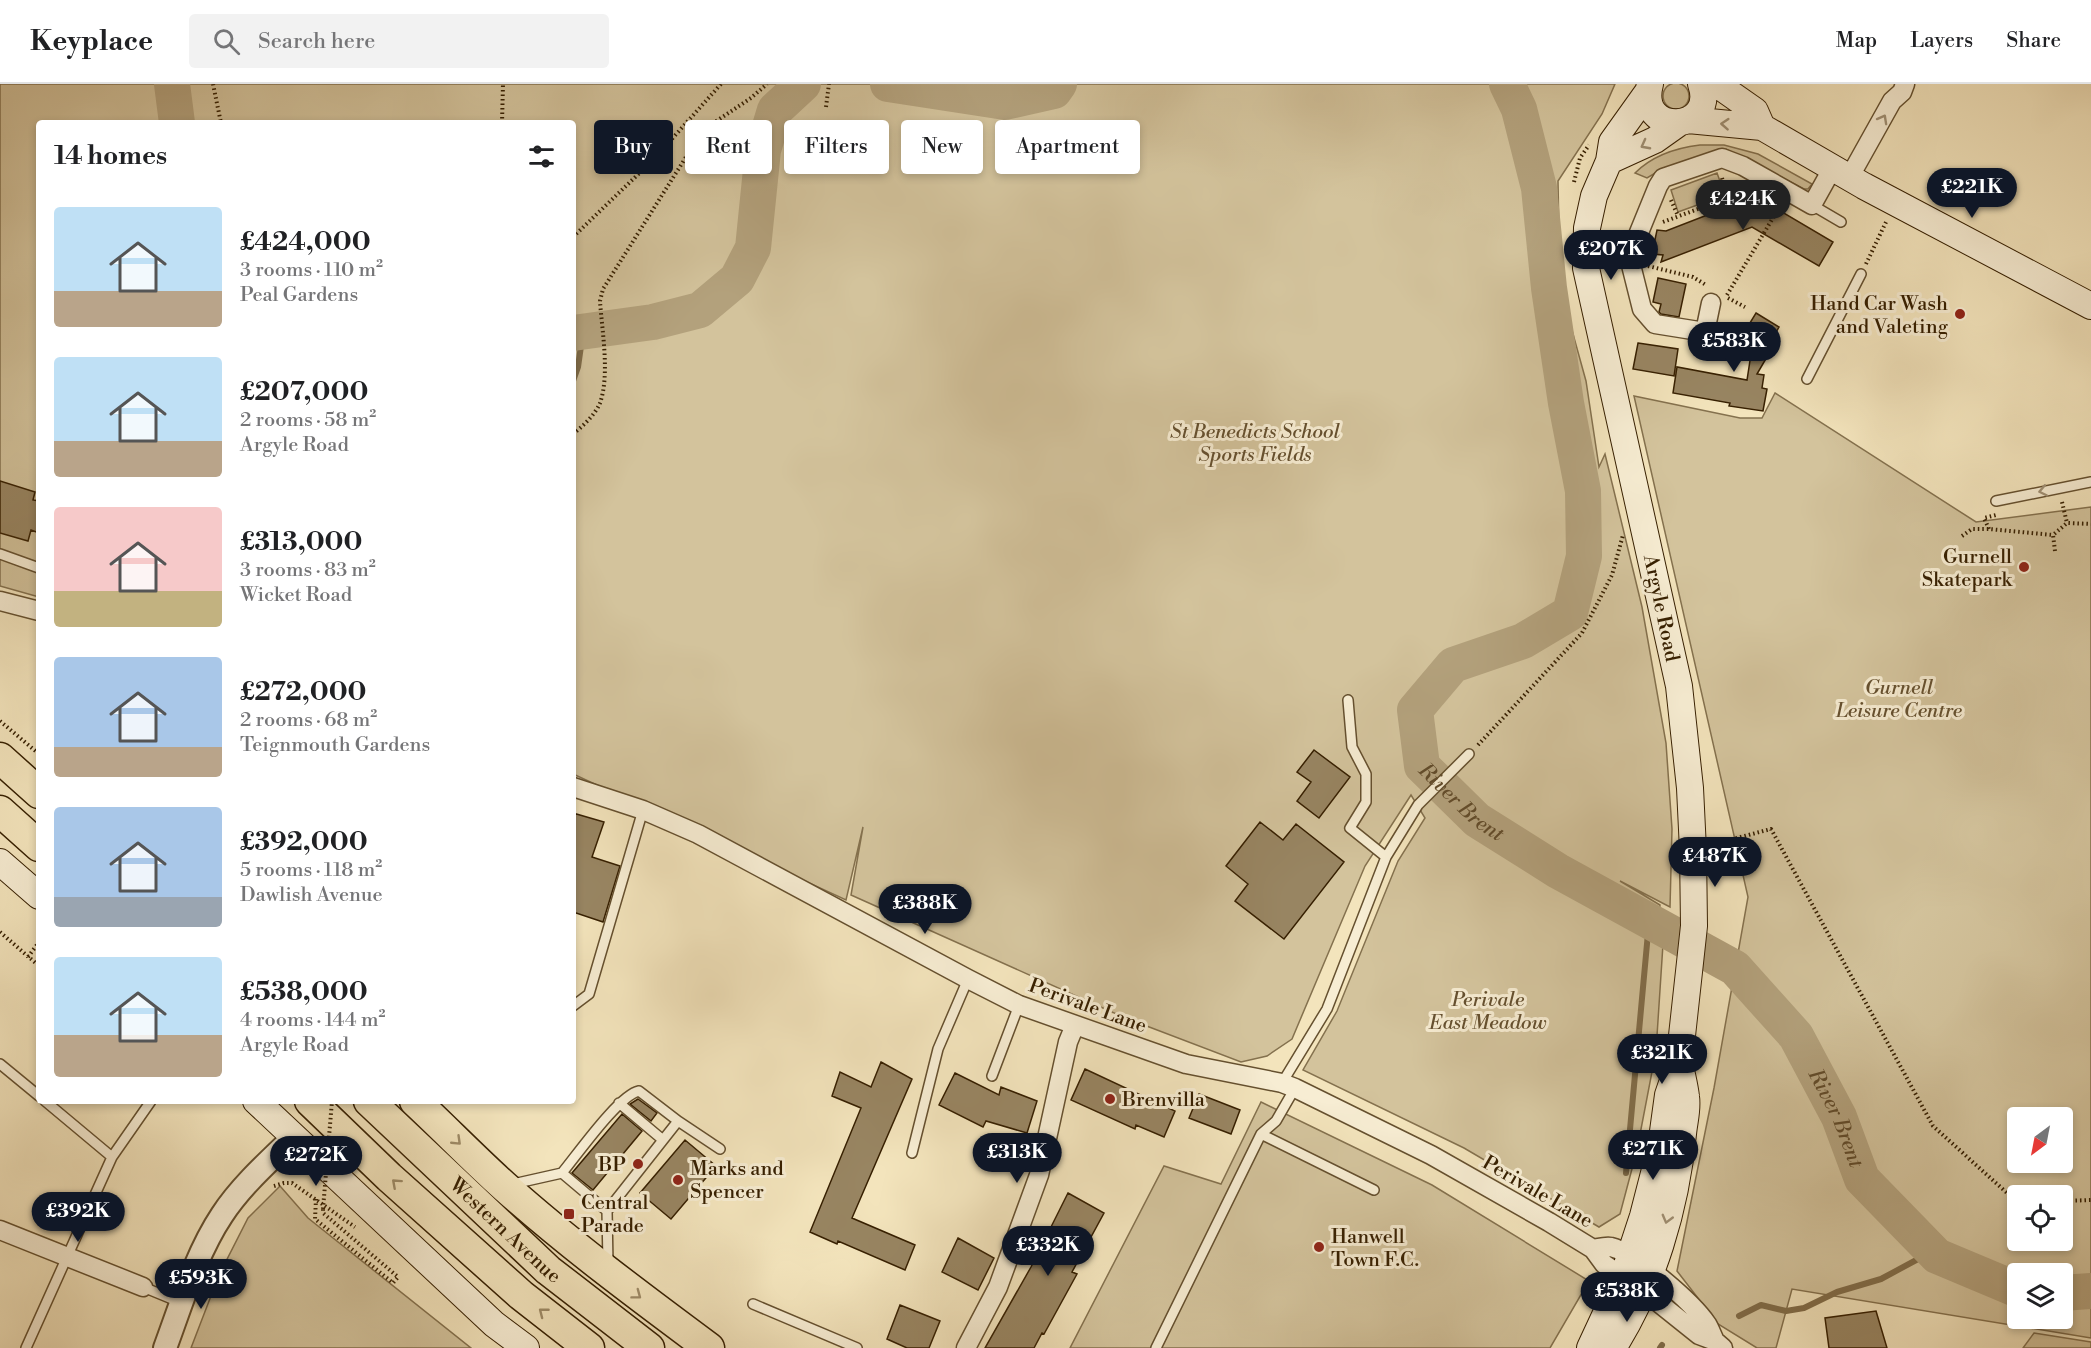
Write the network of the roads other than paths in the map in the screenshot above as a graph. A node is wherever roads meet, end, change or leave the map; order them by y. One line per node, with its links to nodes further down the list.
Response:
1 (1701, 84): 5 (main road)
2 (1712, 84): 6 (main road)
3 (1904, 88): 8 (street, one-way to 3)
4 (1649, 89): 5 (main road); 7 (main road, Argyle Road)
5 (1684, 122): 6 (main road, one-way to 5); 7 (main road, one-way to 7)
6 (1762, 127): 8 (main road)
7 (1608, 161): 61 (main road, Argyle Road)
8 (1841, 173): 9 (street); 13 (main road)
9 (1812, 206): 10 (lane); 12 (street)
10 (1841, 222)
11 (1861, 274): 14 (lane)
12 (1712, 294)
13 (2091, 306)
14 (1807, 379)
15 (2091, 482): 16 (lane, one-way to 16)
16 (1996, 501)
17 (0, 554): 18 (lane)
18 (36, 567)
19 (0, 601): 20 (street)
20 (36, 610)
21 (1348, 700): 29 (lane)
22 (1469, 754): 29 (lane)
23 (0, 758): 25 (highway)
24 (576, 788): 26 (street, Perivale Lane)
25 (36, 790)
26 (643, 810): 32 (street, Perivale Lane); 33 (lane)
27 (0, 811): 28 (highway)
28 (36, 843)
29 (1386, 858): 38 (lane)
30 (0, 862): 31 (main road)
31 (36, 893)
32 (968, 980): 34 (street, Perivale Lane); 52 (lane)
33 (576, 1004)
34 (1019, 1005): 35 (street, Perivale Lane); 37 (lane)
35 (1075, 1025): 38 (street, Perivale Lane); 73 (street)
36 (0, 1064): 39 (lane)
37 (992, 1076)
38 (1288, 1085): 48 (lane); 61 (street, Perivale Lane)
39 (36, 1094)
40 (619, 1103): 47 (lane); 50 (lane); 54 (lane)
41 (49, 1104): 53 (lane)
42 (149, 1104): 53 (lane)
43 (259, 1104): 49 (main road)
44 (313, 1104): 69 (highway, Western Avenue, one-way to 44)
45 (372, 1104): 70 (highway, Western Avenue)
46 (418, 1104): 55 (highway, one-way to 55)
47 (678, 1121): 50 (lane); 51 (lane)
48 (1261, 1134): 56 (lane); 74 (lane)
49 (294, 1137): 63 (street); 68 (main road)
50 (663, 1140): 57 (lane)
51 (720, 1149)
52 (912, 1153)
53 (112, 1157): 59 (lane)
54 (562, 1173): 55 (lane); 57 (lane)
55 (504, 1186): 60 (highway)
56 (1374, 1190)
57 (607, 1210): 60 (lane)
58 (0, 1230): 59 (street)
59 (66, 1258): 62 (street); 66 (lane)
60 (608, 1273): 71 (highway, one-way to 71)
61 (1637, 1274): 65 (street); 75 (main road, Argyle Road); 76 (main road, Argyle Road)
62 (143, 1287): 63 (lane)
63 (182, 1303): 67 (street)
64 (753, 1304): 72 (lane)
65 (1719, 1344)
66 (26, 1348)
67 (165, 1348)
68 (526, 1348)
69 (589, 1348)
70 (649, 1348)
71 (709, 1348)
72 (857, 1348)
73 (966, 1348)
74 (1156, 1348)
75 (1590, 1348)
76 (1613, 1348)

